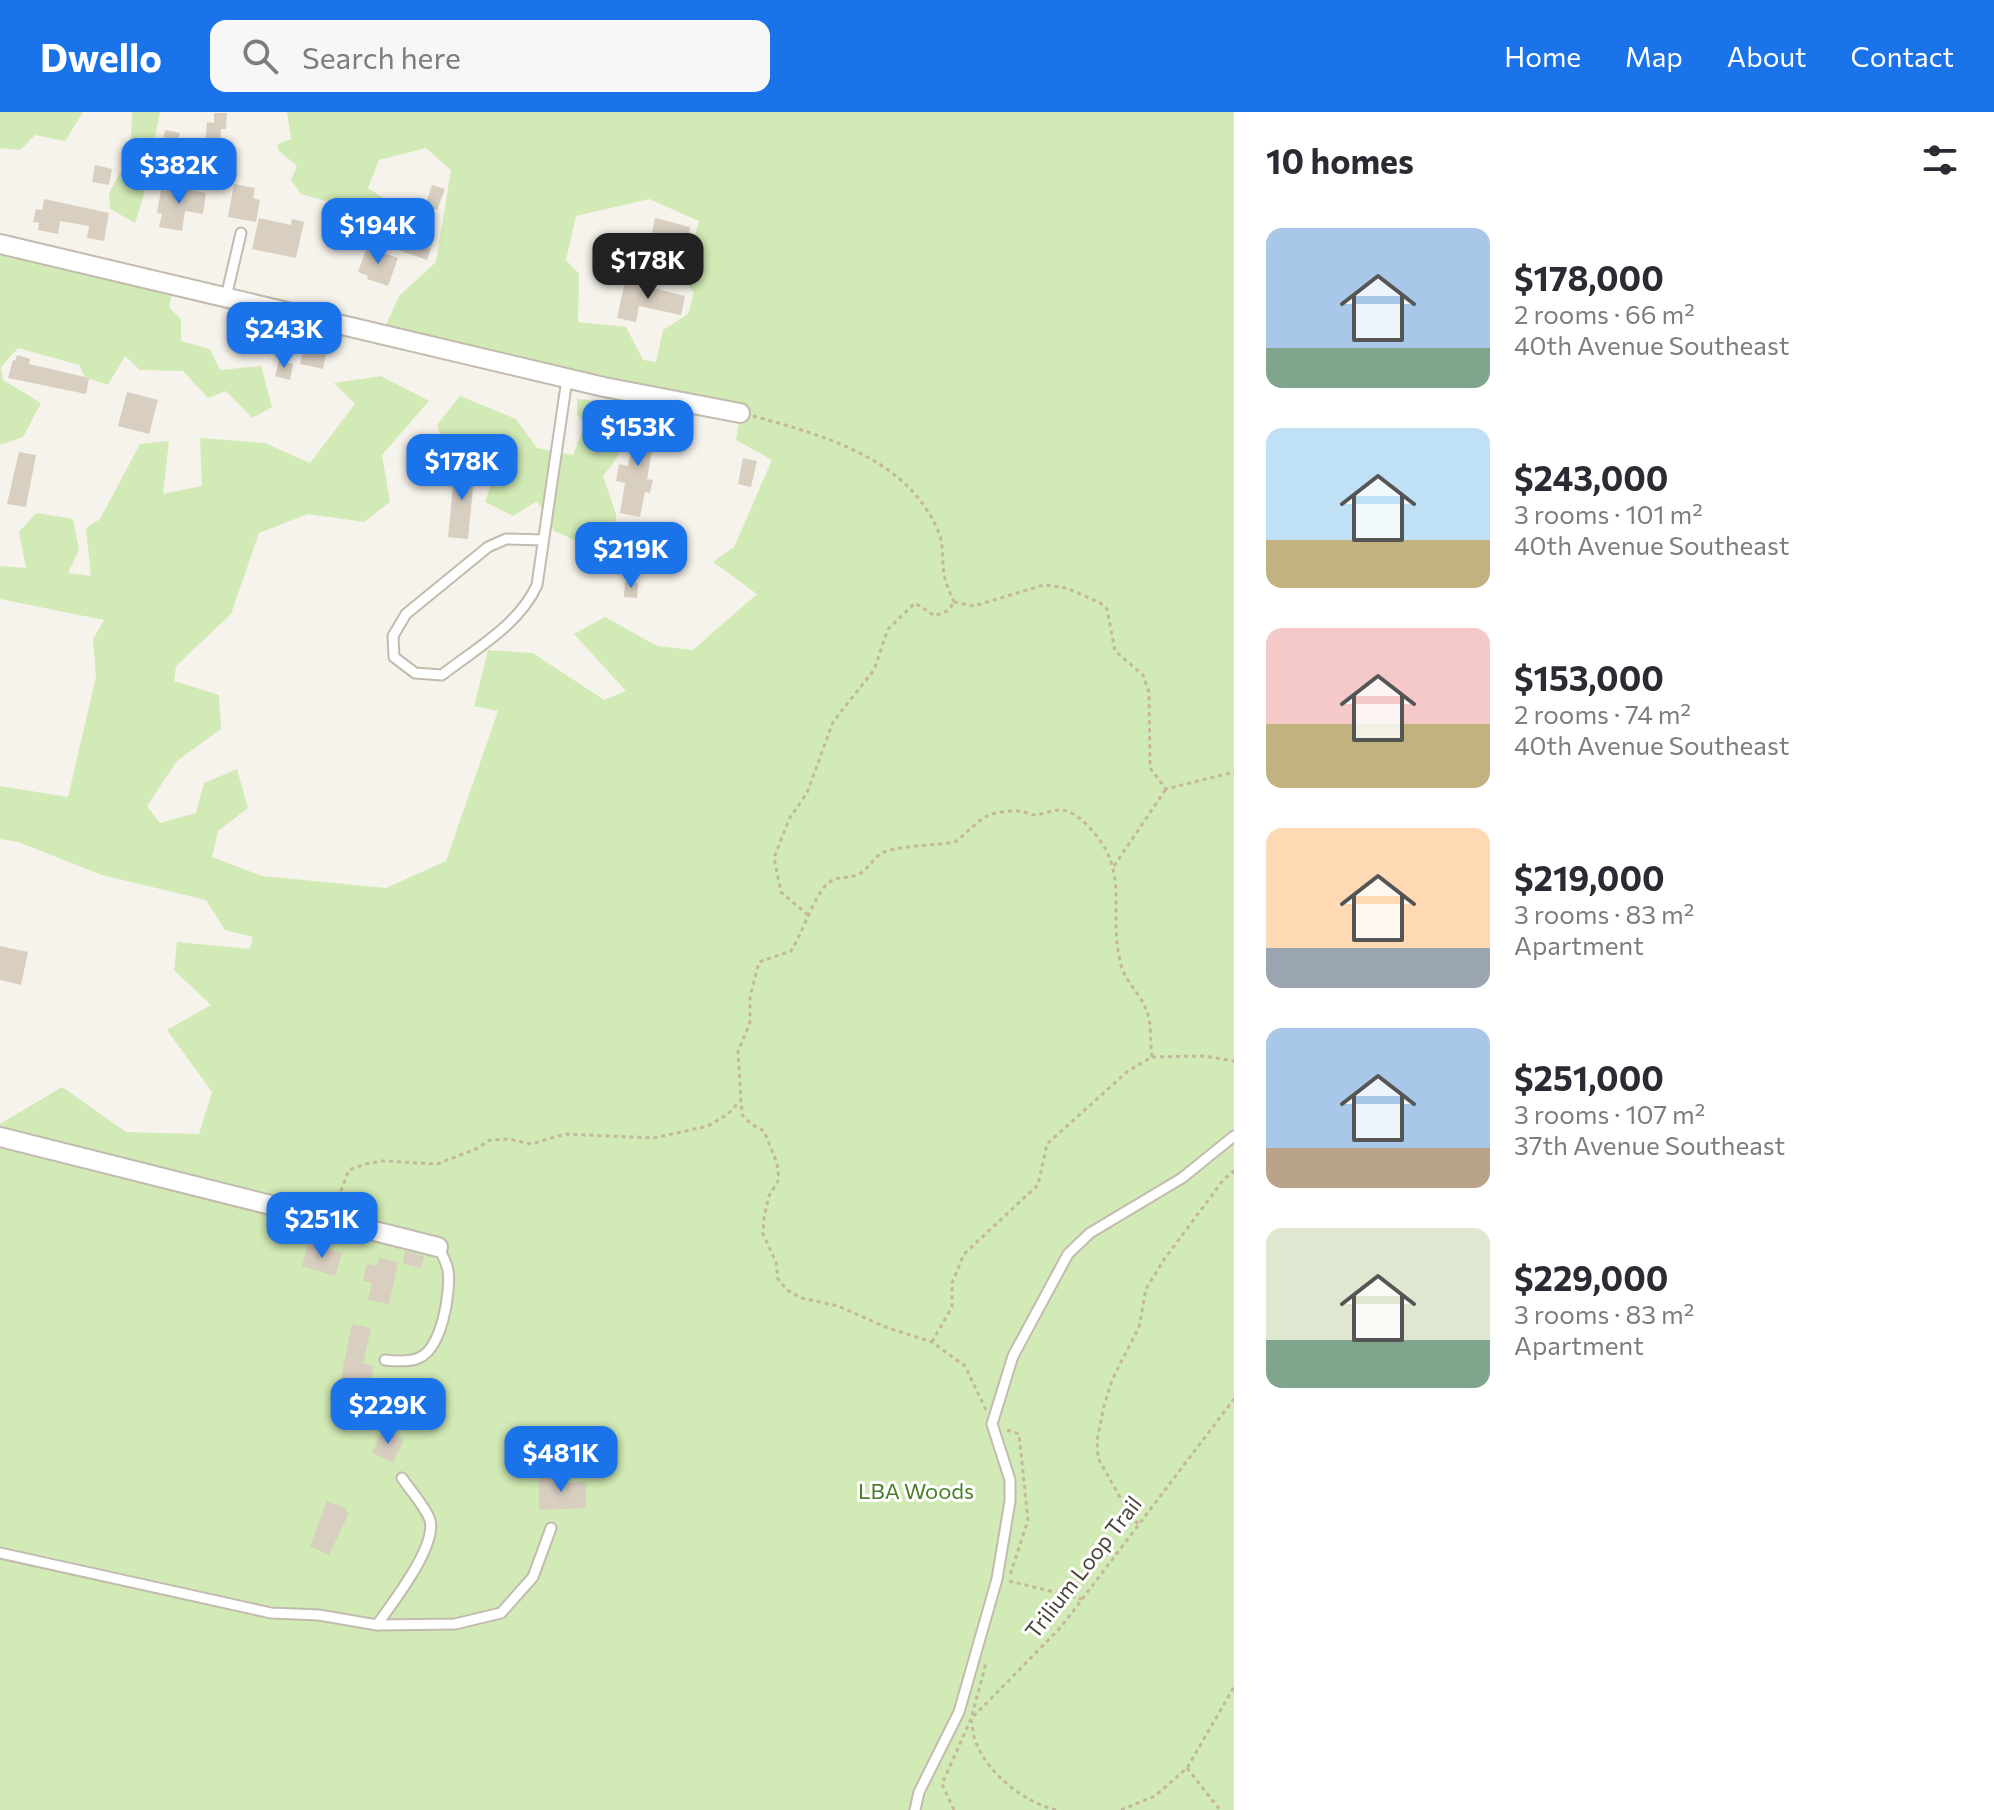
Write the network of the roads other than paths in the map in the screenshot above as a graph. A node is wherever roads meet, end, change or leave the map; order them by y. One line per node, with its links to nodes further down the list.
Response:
1 (241, 233): 3 (lane)
2 (0, 244): 3 (street)
3 (226, 297): 4 (street)
4 (567, 379): 5 (street); 6 (lane)
5 (740, 413)
6 (543, 540): 6 (lane)
7 (1234, 1136): 15 (lane)
8 (0, 1137): 9 (street)
9 (438, 1247): 10 (lane)
10 (385, 1360)
11 (402, 1478): 14 (lane)
12 (551, 1528): 14 (lane)
13 (0, 1553): 14 (lane)
14 (377, 1625)
15 (915, 1810)

